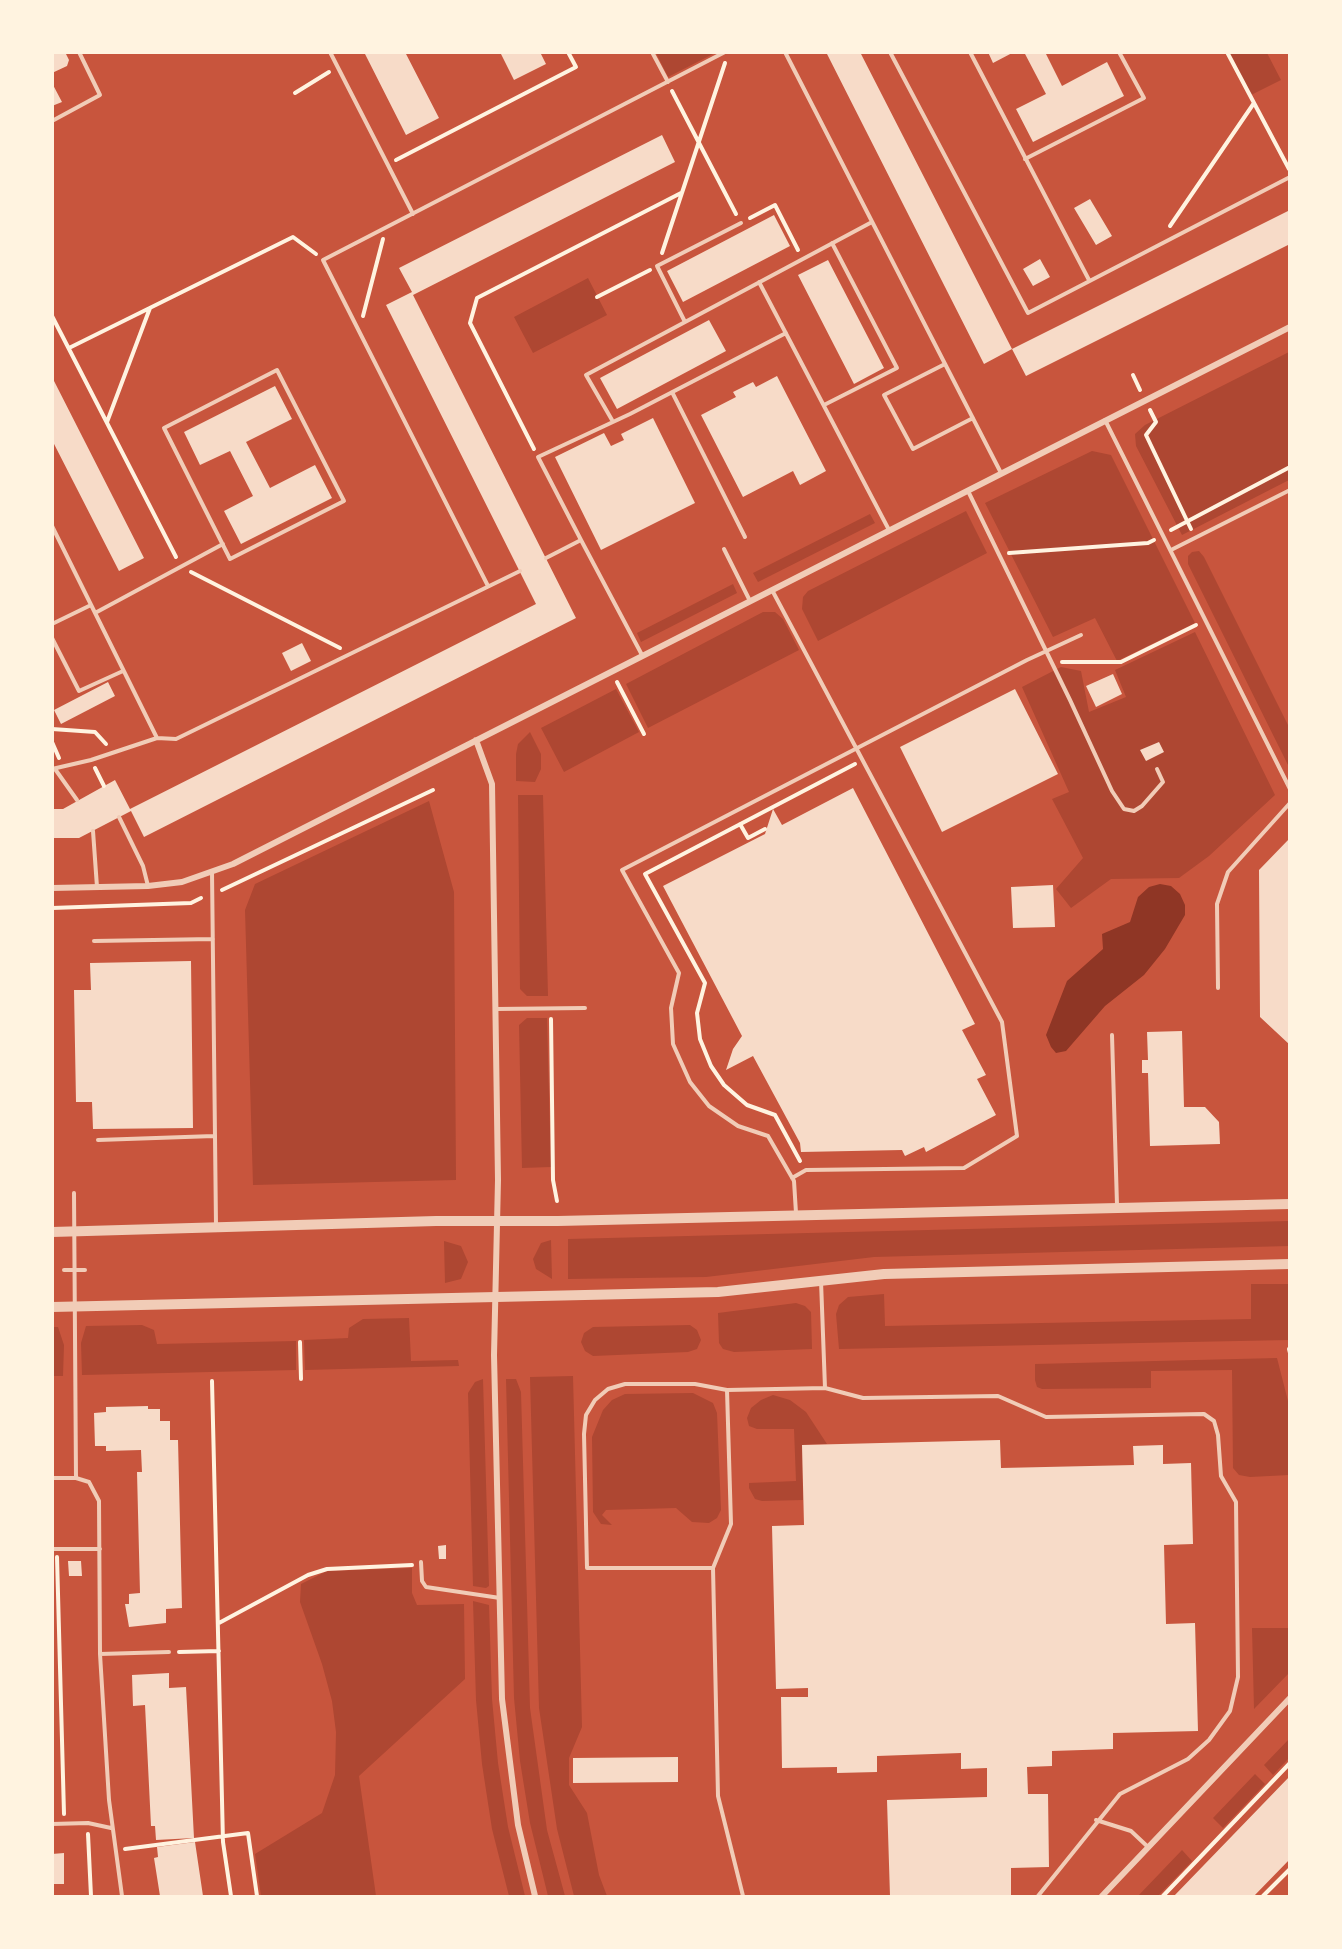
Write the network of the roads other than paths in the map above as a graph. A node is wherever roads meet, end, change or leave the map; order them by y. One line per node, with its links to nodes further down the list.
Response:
1 (79, 52): 10 (lane)
2 (330, 52): 13 (lane)
3 (652, 52): 9 (lane)
4 (727, 52): 9 (lane)
5 (785, 52): 15 (lane)
6 (890, 52): 17 (lane)
7 (970, 52): 11 (lane)
8 (1119, 52): 11 (lane)
9 (668, 82): 13 (lane)
10 (52, 121)
11 (1025, 159): 17 (lane)
12 (1290, 177): 17 (lane)
13 (412, 214): 40 (lane)
14 (741, 222): 19 (lane)
15 (872, 222): 16 (lane); 22 (lane)
16 (832, 243): 18 (lane); 24 (lane)
17 (1089, 280)
18 (759, 282): 19 (lane); 21 (lane)
19 (685, 322): 26 (lane)
20 (1290, 327): 27 (street)
21 (786, 333): 23 (lane); 24 (lane)
22 (945, 364): 25 (lane); 25 (lane)
23 (672, 392): 26 (lane); 33 (lane)
24 (824, 405): 32 (lane)
25 (973, 418): 28 (lane)
26 (612, 420): 34 (lane)
27 (1106, 420): 28 (street); 37 (lane)
28 (1001, 473): 29 (street)
29 (967, 490): 32 (street); 48 (lane)
30 (1290, 490): 37 (lane)
31 (52, 526): 43 (lane)
32 (889, 530): 41 (street)
33 (745, 537)
34 (582, 540): 38 (lane); 49 (lane)
35 (223, 544): 35 (lane); 44 (lane)
36 (723, 549): 42 (lane)
37 (1171, 550): 56 (lane)
38 (546, 558)
39 (520, 571): 40 (lane)
40 (488, 586): 51 (lane)
41 (771, 590): 42 (street); 53 (lane)
42 (750, 601): 49 (street)
43 (91, 605): 44 (lane); 45 (lane)
44 (95, 613): 50 (lane)
45 (52, 624)
46 (1081, 635): 48 (lane)
47 (52, 638): 50 (lane)
48 (1046, 651): 53 (lane); 54 (lane)
49 (642, 655): 52 (street)
50 (123, 671): 51 (lane)
51 (157, 738): 55 (lane)
52 (476, 740): 61 (street); 68 (street)
53 (856, 749): 73 (lane); 73 (lane)
54 (1157, 769)
55 (54, 770): 57 (lane)
56 (1290, 789)
57 (76, 800)
58 (1290, 803): 67 (lane)
59 (119, 817): 62 (lane)
60 (93, 831): 63 (lane)
61 (212, 872): 62 (street); 65 (lane)
62 (148, 886): 63 (street)
63 (97, 887): 64 (street)
64 (52, 888)
65 (213, 939): 66 (lane); 71 (lane)
66 (94, 940)
67 (1218, 988)
68 (496, 1008): 69 (lane); 78 (street)
69 (585, 1008)
70 (1112, 1035): 76 (lane)
71 (214, 1136): 72 (lane); 79 (lane)
72 (98, 1140)
73 (792, 1178): 77 (lane)
74 (74, 1193): 80 (lane)
75 (1290, 1204): 76 (street)
76 (1117, 1209): 77 (street)
77 (796, 1216): 78 (street)
78 (497, 1221): 79 (street); 87 (street)
79 (216, 1227): 80 (street)
80 (74, 1231): 81 (street); 84 (lane)
81 (52, 1232)
82 (1290, 1264): 86 (street)
83 (64, 1270): 84 (lane)
84 (75, 1270): 85 (lane); 88 (lane)
85 (85, 1270)
86 (821, 1281): 87 (street); 90 (lane)
87 (495, 1298): 88 (street); 98 (street)
88 (75, 1307): 89 (street); 93 (lane)
89 (52, 1308)
90 (825, 1388): 91 (lane); 102 (lane)
91 (727, 1390): 97 (lane); 97 (lane)
92 (52, 1478): 93 (lane)
93 (76, 1478): 95 (lane)
94 (54, 1549): 95 (lane)
95 (100, 1549): 100 (lane)
96 (421, 1563): 98 (lane)
97 (713, 1568): 108 (lane)
98 (500, 1598): 107 (street)
99 (169, 1652): 100 (lane)
100 (100, 1654): 104 (lane)
101 (1290, 1698): 105 (street)
102 (1096, 1820): 105 (lane); 109 (lane)
103 (52, 1824): 104 (lane)
104 (111, 1828): 106 (lane)
105 (1148, 1848): 110 (street)
106 (122, 1896)
107 (535, 1896)
108 (743, 1896)
109 (1038, 1896)
110 (1102, 1896)

